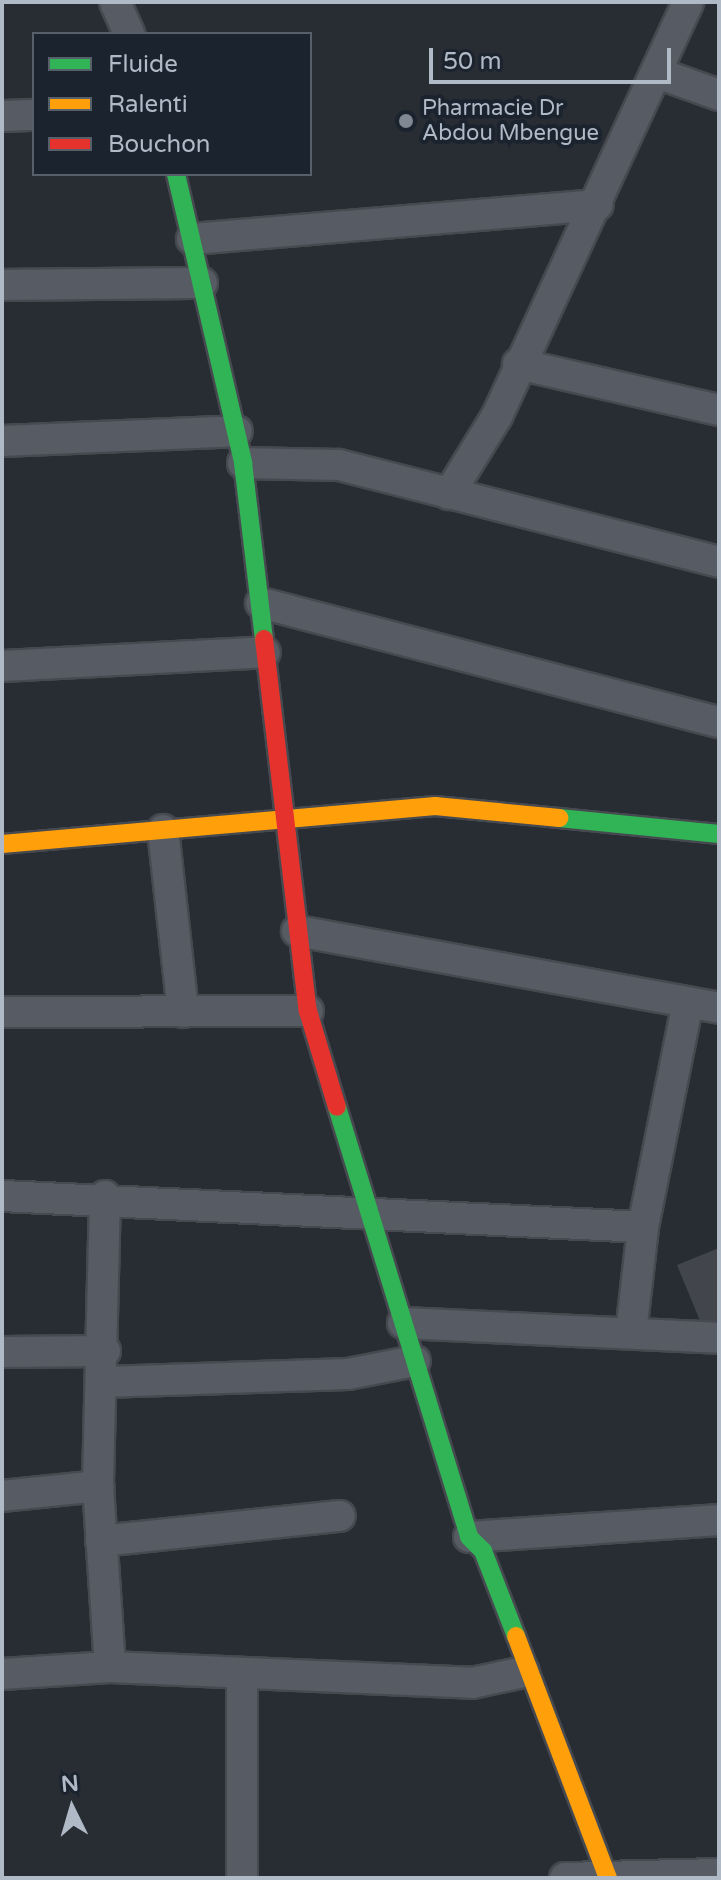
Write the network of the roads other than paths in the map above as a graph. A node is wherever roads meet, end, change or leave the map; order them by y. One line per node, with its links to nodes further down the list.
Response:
1 (115, 2): 3 (street)
2 (688, 2): 4 (street)
3 (128, 32)
4 (660, 74): 5 (street); 9 (street)
5 (719, 95)
6 (32, 115): 7 (street)
7 (2, 116)
8 (176, 176): 10 (street)
9 (598, 205): 10 (street); 13 (street)
10 (192, 239): 11 (street)
11 (202, 283): 12 (street); 15 (street)
12 (2, 285)
13 (518, 364): 14 (street); 18 (street)
14 (719, 410)
15 (237, 431): 16 (street); 17 (street)
16 (2, 441)
17 (243, 463): 18 (street); 20 (street)
18 (449, 494): 19 (street)
19 (719, 562)
20 (261, 603): 21 (street); 23 (street)
21 (265, 652): 22 (street); 24 (street)
22 (2, 666)
23 (719, 722)
24 (283, 816): 25 (street); 26 (street); 28 (street)
25 (163, 830): 27 (street); 33 (street)
26 (719, 834)
27 (2, 844)
28 (297, 931): 29 (street); 31 (street)
29 (688, 1002): 30 (street); 37 (street)
30 (719, 1008)
31 (308, 1011): 33 (street); 36 (street)
32 (2, 1012): 33 (street)
33 (183, 1012)
34 (2, 1196): 35 (street)
35 (105, 1196): 36 (street); 41 (street)
36 (369, 1211): 37 (street); 38 (street)
37 (643, 1227): 39 (street)
38 (403, 1323): 39 (street); 43 (street)
39 (631, 1333): 40 (street)
40 (719, 1338)
41 (105, 1351): 42 (street); 44 (street)
42 (2, 1352)
43 (415, 1361): 44 (street); 49 (street)
44 (104, 1382): 45 (street)
45 (98, 1486): 46 (street); 50 (street)
46 (2, 1496)
47 (340, 1516): 50 (street)
48 (719, 1520): 49 (street)
49 (469, 1537): 52 (street)
50 (101, 1541): 51 (street)
51 (110, 1667): 53 (street); 54 (street)
52 (524, 1672): 54 (street); 56 (street)
53 (2, 1674)
54 (242, 1675): 57 (street)
55 (719, 1874): 56 (street)
56 (607, 1876): 58 (street)
57 (242, 1878)
58 (565, 1878)

